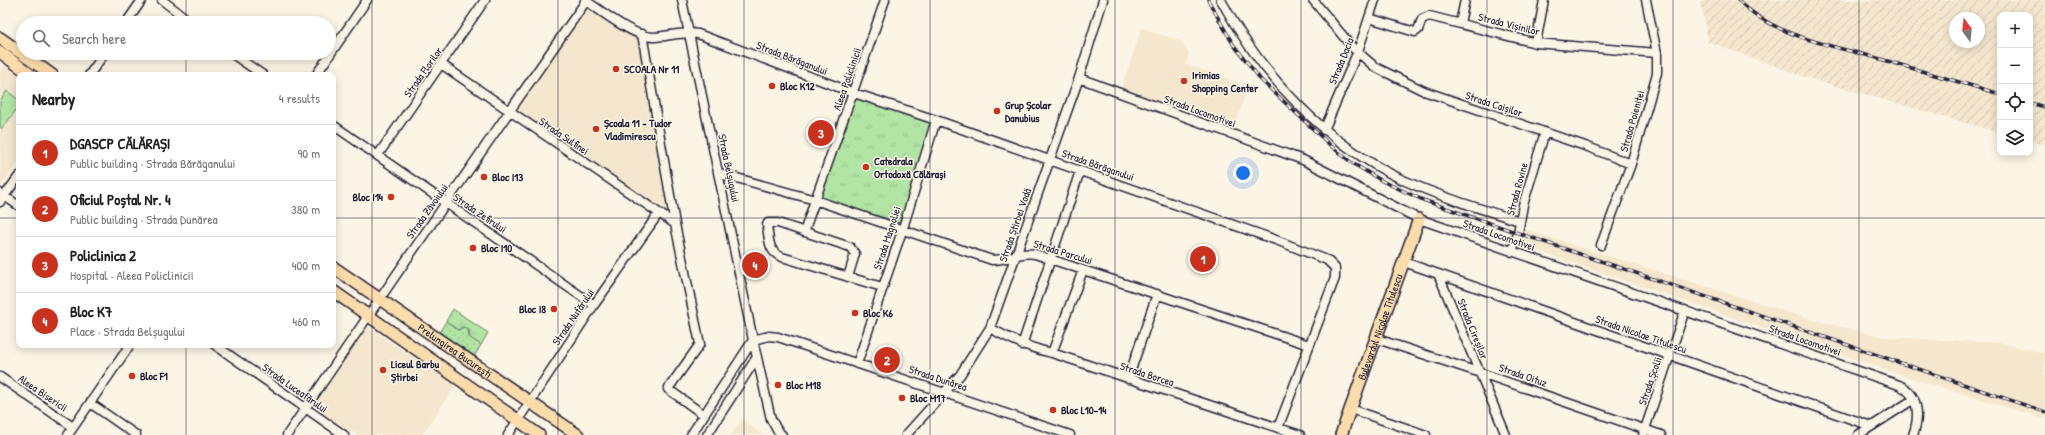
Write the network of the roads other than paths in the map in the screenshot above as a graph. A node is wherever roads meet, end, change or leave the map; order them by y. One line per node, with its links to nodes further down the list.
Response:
1 (142, 0): 15 (street)
2 (162, 0): 16 (street)
3 (485, 0): 32 (street, Strada Florilor)
4 (586, 0): 20 (street); 40 (street, Strada Zăvoiului)
5 (682, 0): 19 (street, Strada Belșugului)
6 (885, 0): 39 (street, Aleea Policlinicii)
7 (1103, 0): 38 (street, Strada Știrbei Vodă)
8 (1220, 0): 43 (street, Strada Locomotivei)
9 (1313, 0): 25 (street, Strada Caișilor)
10 (1375, 0): 17 (street, Strada Dacia)
11 (1465, 0): 18 (street)
12 (1544, 0): 22 (street)
13 (1646, 0): 27 (street, Strada Poieniței)
14 (363, 1): 23 (street)
15 (131, 16)
16 (183, 16)
17 (1369, 18): 18 (street, Strada Vișinilor); 25 (street, Strada Dacia)
18 (1460, 23): 22 (street, Strada Vișinilor)
19 (689, 32): 20 (street); 39 (street, Strada Bărăganului); 49 (street, Strada Belșugului)
20 (642, 34): 58 (street)
21 (0, 38): 24 (main road)
22 (1536, 43): 27 (street, Strada Vișinilor)
23 (336, 44)
24 (16, 49)
25 (1358, 51): 43 (street, Strada Dacia); 44 (street, Strada Caișilor)
26 (0, 52): 33 (main road)
27 (1657, 53): 47 (street, Strada Poieniței)
28 (31, 60): 34 (main road)
29 (100, 60): 35 (street)
30 (241, 60): 36 (street)
31 (326, 60): 37 (street)
32 (441, 64): 40 (street, Strada Sulfinei); 45 (street, Strada Florilor)
33 (27, 72)
34 (48, 72)
35 (92, 72)
36 (259, 72)
37 (318, 72)
38 (1079, 78): 46 (street, Strada Știrbei Vodă); 56 (street, Strada Locomotivei)
39 (854, 93): 41 (street, Strada Bărăganului); 52 (street, Aleea Policlinicii)
40 (510, 112): 53 (street, Strada Zăvoiului); 55 (street, Strada Sulfinei)
41 (936, 120): 46 (street, Strada Bărăganului); 59 (street, Strada Magnoliei)
42 (336, 127): 45 (street, Strada Zefirului)
43 (1324, 130): 57 (street, Strada Locomotivei)
44 (1545, 132): 47 (street, Strada Caișilor); 57 (street, Strada Rovine)
45 (378, 156): 53 (street, Strada Zefirului)
46 (1050, 160): 48 (street, Strada Bărăganului); 63 (street, Strada Știrbei Vodă)
47 (1631, 164): 61 (street, Strada Poieniței)
48 (1080, 171): 64 (street); 81 (street, Strada Bărăganului)
49 (719, 173): 52 (street, Strada Parcului); 79 (street, Strada Belșugului)
50 (16, 180): 51 (street)
51 (1, 197): 54 (street)
52 (815, 200): 59 (street, Strada Parcului); 60 (street, Aleea Policlinicii)
53 (446, 203): 73 (street, Strada Zăvoiului); 74 (street, Strada Zefirului)
54 (16, 204)
55 (659, 213): 58 (street, Strada Sulfinei); 74 (street, Strada Nufărului)
56 (1419, 219): 62 (street, Strada Locomotivei); 65 (main road, Bulevardul Nicolae Titulescu)
57 (1520, 221): 62 (street, Strada Rovine)
58 (675, 224): 97 (street)
59 (902, 228): 63 (street, Strada Parcului); 70 (street, Strada Magnoliei)
60 (804, 232): 69 (street); 69 (street)
61 (1601, 245)
62 (1512, 252): 75 (street, Strada Locomotivei)
63 (1017, 253): 64 (street, Strada Parcului); 77 (street, Strada Știrbei Vodă)
64 (1051, 259): 67 (street, Strada Parcului); 80 (street)
65 (1404, 262): 68 (street, Strada Nicolae Titulescu); 78 (main road, Bulevardul Nicolae Titulescu)
66 (336, 269): 73 (main road, Prelungirea București)
67 (1083, 270): 72 (street, Strada Parcului); 84 (street)
68 (1439, 276): 85 (street, Strada Nicolae Titulescu); 88 (street, Strada Cireșilor)
69 (848, 277): 70 (street)
70 (882, 287): 87 (street, Strada Magnoliei)
71 (336, 293): 76 (main road, Prelungirea București)
72 (1157, 294): 81 (street, Strada Parcului); 90 (street)
73 (379, 300): 76 (street, Strada Zăvoiului); 93 (main road, Prelungirea București)
74 (594, 305): 93 (street, Strada Nufărului)
75 (1685, 310): 85 (street, Strada Școlii); 92 (street, Strada Locomotivei)
76 (368, 316): 96 (street, Strada Zăvoiului); 98 (main road, Prelungirea București)
77 (990, 328): 80 (street, Strada Borcea); 91 (street, Strada Știrbei Vodă)
78 (1376, 339): 88 (street, Strada Oituz); 95 (main road, Bulevardul Nicolae Titulescu)
79 (753, 340): 86 (street, Strada Belșugului); 87 (street, Strada Dunărea); 97 (street)
80 (1022, 345): 84 (street, Strada Borcea)
81 (1309, 345): 101 (street, Strada Bărăganului)
82 (128, 348): 94 (street)
83 (219, 348): 96 (street, Strada Luceafărului)
84 (1052, 353): 90 (street, Strada Borcea)
85 (1670, 356): 99 (street, Strada Nicolae Titulescu); 102 (street, Strada Școlii)
86 (757, 357): 111 (street); 112 (street, Strada Belșugului)
87 (857, 364): 91 (street, Strada Dunărea)
88 (1478, 372): 102 (street, Strada Oituz); 118 (street, Strada Cireșilor)
89 (0, 377): 100 (street, Aleea Bisericii)
90 (1128, 379): 101 (street, Strada Borcea)
91 (944, 392): 113 (street, Strada Știrbei Vodă); 114 (street, Strada Dunărea)
92 (1914, 399): 99 (street); 121 (street)
93 (530, 402): 98 (street, Strada Nufărului); 109 (main road, Prelungirea București)
94 (90, 403): 100 (street); 104 (street)
95 (1351, 408): 116 (main road, Bulevardul Nicolae Titulescu); 117 (street)
96 (306, 409): 105 (street, Strada Zăvoiului); 106 (street, Strada Luceafărului)
97 (704, 415): 110 (street)
98 (518, 420): 107 (street, Strada Nufărului); 108 (main road, Prelungirea București)
99 (1871, 426): 120 (street)
100 (73, 427): 103 (street)
101 (1278, 428): 115 (street, Strada Borcea)
102 (1644, 432): 119 (street, Strada Oituz)
103 (68, 435)
104 (136, 435)
105 (287, 435)
106 (344, 435)
107 (508, 435)
108 (539, 435)
109 (578, 435)
110 (691, 435)
111 (707, 435)
112 (782, 435)
113 (906, 435)
114 (1070, 435)
115 (1300, 435)
116 (1341, 435)
117 (1426, 435)
118 (1506, 435)
119 (1661, 435)
120 (1858, 435)
121 (1913, 435)

